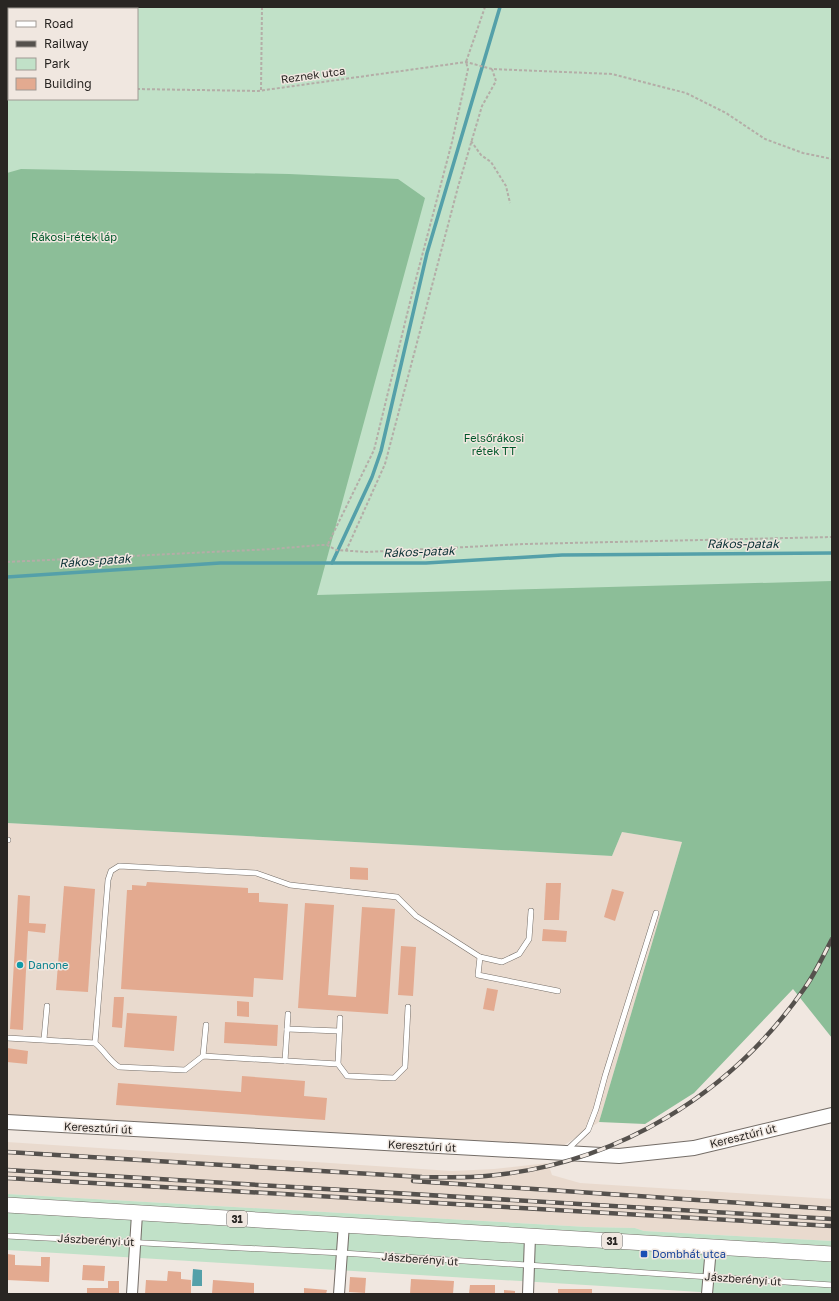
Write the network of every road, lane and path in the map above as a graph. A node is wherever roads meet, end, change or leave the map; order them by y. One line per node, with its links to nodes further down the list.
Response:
1 (262, 7): 6 (path)
2 (485, 7): 3 (path)
3 (466, 62): 4 (path, Reznek utca); 6 (path, Reznek utca); 11 (path)
4 (492, 69): 7 (path); 8 (path, Reznek utca)
5 (138, 89): 6 (path, Reznek utca)
6 (261, 90)
7 (471, 141): 9 (path); 12 (path)
8 (832, 159)
9 (510, 203)
10 (832, 537): 12 (path)
11 (327, 545): 12 (path); 13 (path)
12 (346, 551)
13 (7, 562)
14 (531, 910): 16 (lane)
15 (656, 913): 33 (lane)
16 (480, 958): 17 (lane); 27 (lane)
17 (558, 990)
18 (47, 1006): 26 (lane)
19 (408, 1006): 30 (lane)
20 (288, 1014): 23 (lane)
21 (340, 1018): 24 (lane)
22 (206, 1025): 28 (lane)
23 (287, 1029): 24 (lane); 29 (lane)
24 (339, 1032): 30 (lane)
25 (7, 1038): 26 (lane)
26 (44, 1039): 27 (lane)
27 (95, 1043): 28 (lane)
28 (203, 1056): 29 (lane)
29 (285, 1061): 30 (lane)
30 (338, 1064)
31 (832, 1115): 33 (main road, Keresztúri út)
32 (7, 1122): 33 (main road, Keresztúri út)
33 (564, 1153)
34 (7, 1205): 35 (main road, 31)
35 (137, 1214): 36 (main road, 31); 39 (street)
36 (344, 1224): 38 (main road, 31); 41 (street)
37 (7, 1236): 39 (lane, Jászberényi út)
38 (530, 1236): 40 (main road, 31); 43 (street)
39 (135, 1242): 41 (lane, Jászberényi út); 46 (street)
40 (710, 1247): 42 (main road, 31); 44 (street)
41 (342, 1253): 43 (lane, Jászberényi út); 47 (street)
42 (832, 1254)
43 (529, 1266): 44 (lane, Jászberényi út); 48 (street)
44 (708, 1276): 45 (lane, Jászberényi út); 49 (street)
45 (832, 1284)
46 (132, 1294)
47 (340, 1294)
48 (528, 1294)
49 (707, 1294)

